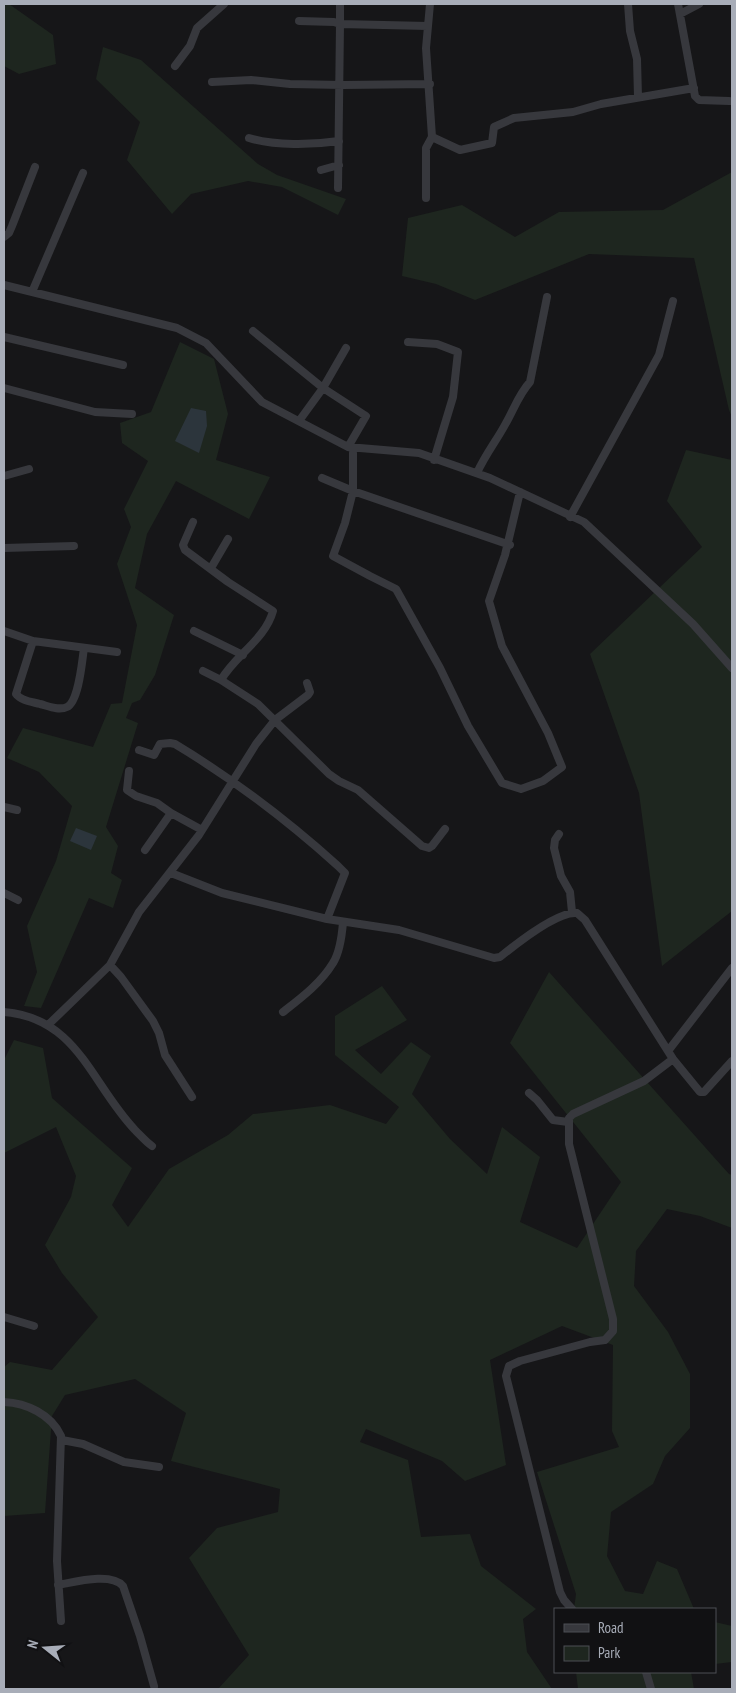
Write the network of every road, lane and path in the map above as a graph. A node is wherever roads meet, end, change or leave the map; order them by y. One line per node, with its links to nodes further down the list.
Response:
1 (224, 4): 11 (street)
2 (340, 4): 9 (street)
3 (430, 4): 10 (street)
4 (628, 4): 16 (street)
5 (678, 4): 7 (street)
6 (699, 4): 7 (street)
7 (680, 14): 15 (street)
8 (299, 21): 9 (street)
9 (340, 24): 10 (street); 14 (street)
10 (428, 26): 13 (street)
11 (175, 66)
12 (212, 82): 14 (street)
13 (429, 84): 14 (street); 18 (street)
14 (340, 85): 20 (street)
15 (694, 88): 16 (street); 17 (street)
16 (638, 98): 18 (street)
17 (728, 101)
18 (432, 137): 26 (street)
19 (249, 138): 20 (street)
20 (339, 141): 21 (street)
21 (339, 165): 23 (street); 25 (street)
22 (35, 167): 27 (street)
23 (321, 170)
24 (84, 173): 29 (street)
25 (338, 188)
26 (426, 198)
27 (4, 237)
28 (4, 285): 29 (street)
29 (32, 292): 40 (street)
30 (547, 297): 44 (street)
31 (674, 301): 49 (street)
32 (253, 331): 38 (street)
33 (4, 337): 36 (street)
34 (408, 342): 42 (street)
35 (346, 348): 38 (street)
36 (123, 365)
37 (4, 388): 39 (street)
38 (323, 388): 40 (street); 41 (street)
39 (132, 414)
40 (299, 421): 41 (street)
41 (350, 450): 42 (street); 47 (street)
42 (434, 459): 44 (street)
43 (29, 469): 45 (street)
44 (477, 473): 48 (street)
45 (4, 476)
46 (322, 478): 47 (street)
47 (353, 491): 52 (street); 52 (street)
48 (520, 492): 49 (street); 52 (street)
49 (570, 516): 62 (street)
50 (193, 522): 55 (street)
51 (228, 539): 55 (street)
52 (509, 544)
53 (74, 546): 54 (street)
54 (4, 548)
55 (210, 568): 61 (street)
56 (194, 631): 61 (street)
57 (4, 632): 58 (street)
58 (33, 641): 59 (street); 59 (street)
59 (84, 648): 60 (street)
60 (117, 652)
61 (244, 655): 64 (street)
62 (732, 668)
63 (203, 671): 64 (street)
64 (222, 680): 66 (street)
65 (307, 683): 66 (street)
66 (275, 720): 69 (street); 73 (street)
67 (139, 750): 69 (street)
68 (129, 771): 72 (street)
69 (232, 781): 74 (street); 81 (street)
70 (4, 807): 71 (street)
71 (17, 810)
72 (170, 813): 74 (street); 76 (street)
73 (445, 829)
74 (202, 830): 77 (street)
75 (559, 834): 80 (street)
76 (145, 850)
77 (171, 873): 81 (street); 83 (street)
78 (4, 894): 79 (street)
79 (18, 900)
80 (572, 912): 82 (street); 88 (street)
81 (328, 919): 82 (street)
82 (343, 922): 86 (street)
83 (110, 965): 87 (street); 92 (street)
84 (732, 968): 88 (street)
85 (4, 1012): 87 (street)
86 (283, 1012)
87 (48, 1025): 94 (street)
88 (668, 1051): 89 (street)
89 (673, 1059): 90 (street); 93 (street)
90 (732, 1061)
91 (528, 1093): 93 (street)
92 (192, 1097)
93 (568, 1122): 101 (street)
94 (152, 1146)
95 (4, 1317): 96 (street)
96 (34, 1326)
97 (4, 1402): 98 (street)
98 (62, 1440): 99 (street); 100 (street)
99 (159, 1467)
100 (58, 1585): 102 (street); 104 (street)
101 (571, 1608)
102 (61, 1621)
103 (646, 1673): 105 (street)
104 (154, 1686)
105 (651, 1689)

